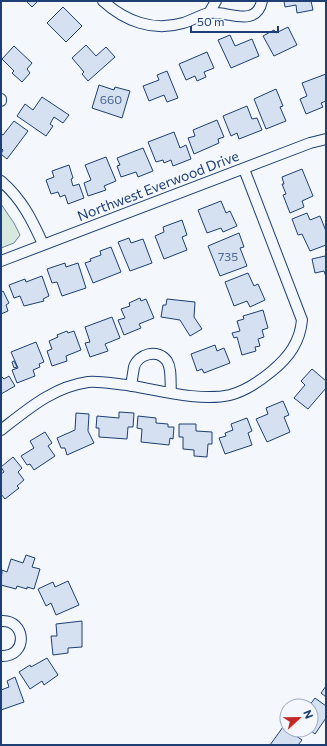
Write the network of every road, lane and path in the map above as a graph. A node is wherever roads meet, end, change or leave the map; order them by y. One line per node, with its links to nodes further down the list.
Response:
1 (103, 1): 4 (street)
2 (216, 1): 4 (street)
3 (262, 1): 4 (street)
4 (209, 13)
5 (326, 139): 6 (street, Northwest Everwood Drive)
6 (244, 169): 8 (street, Northwest Everwood Drive); 11 (street)
7 (1, 181): 8 (street)
8 (43, 244): 9 (street, Northwest Everwood Drive)
9 (1, 261)
10 (131, 386): 11 (street); 11 (street); 12 (street)
11 (171, 392)
12 (1, 430)
13 (1, 621): 14 (street)
14 (1, 656)

